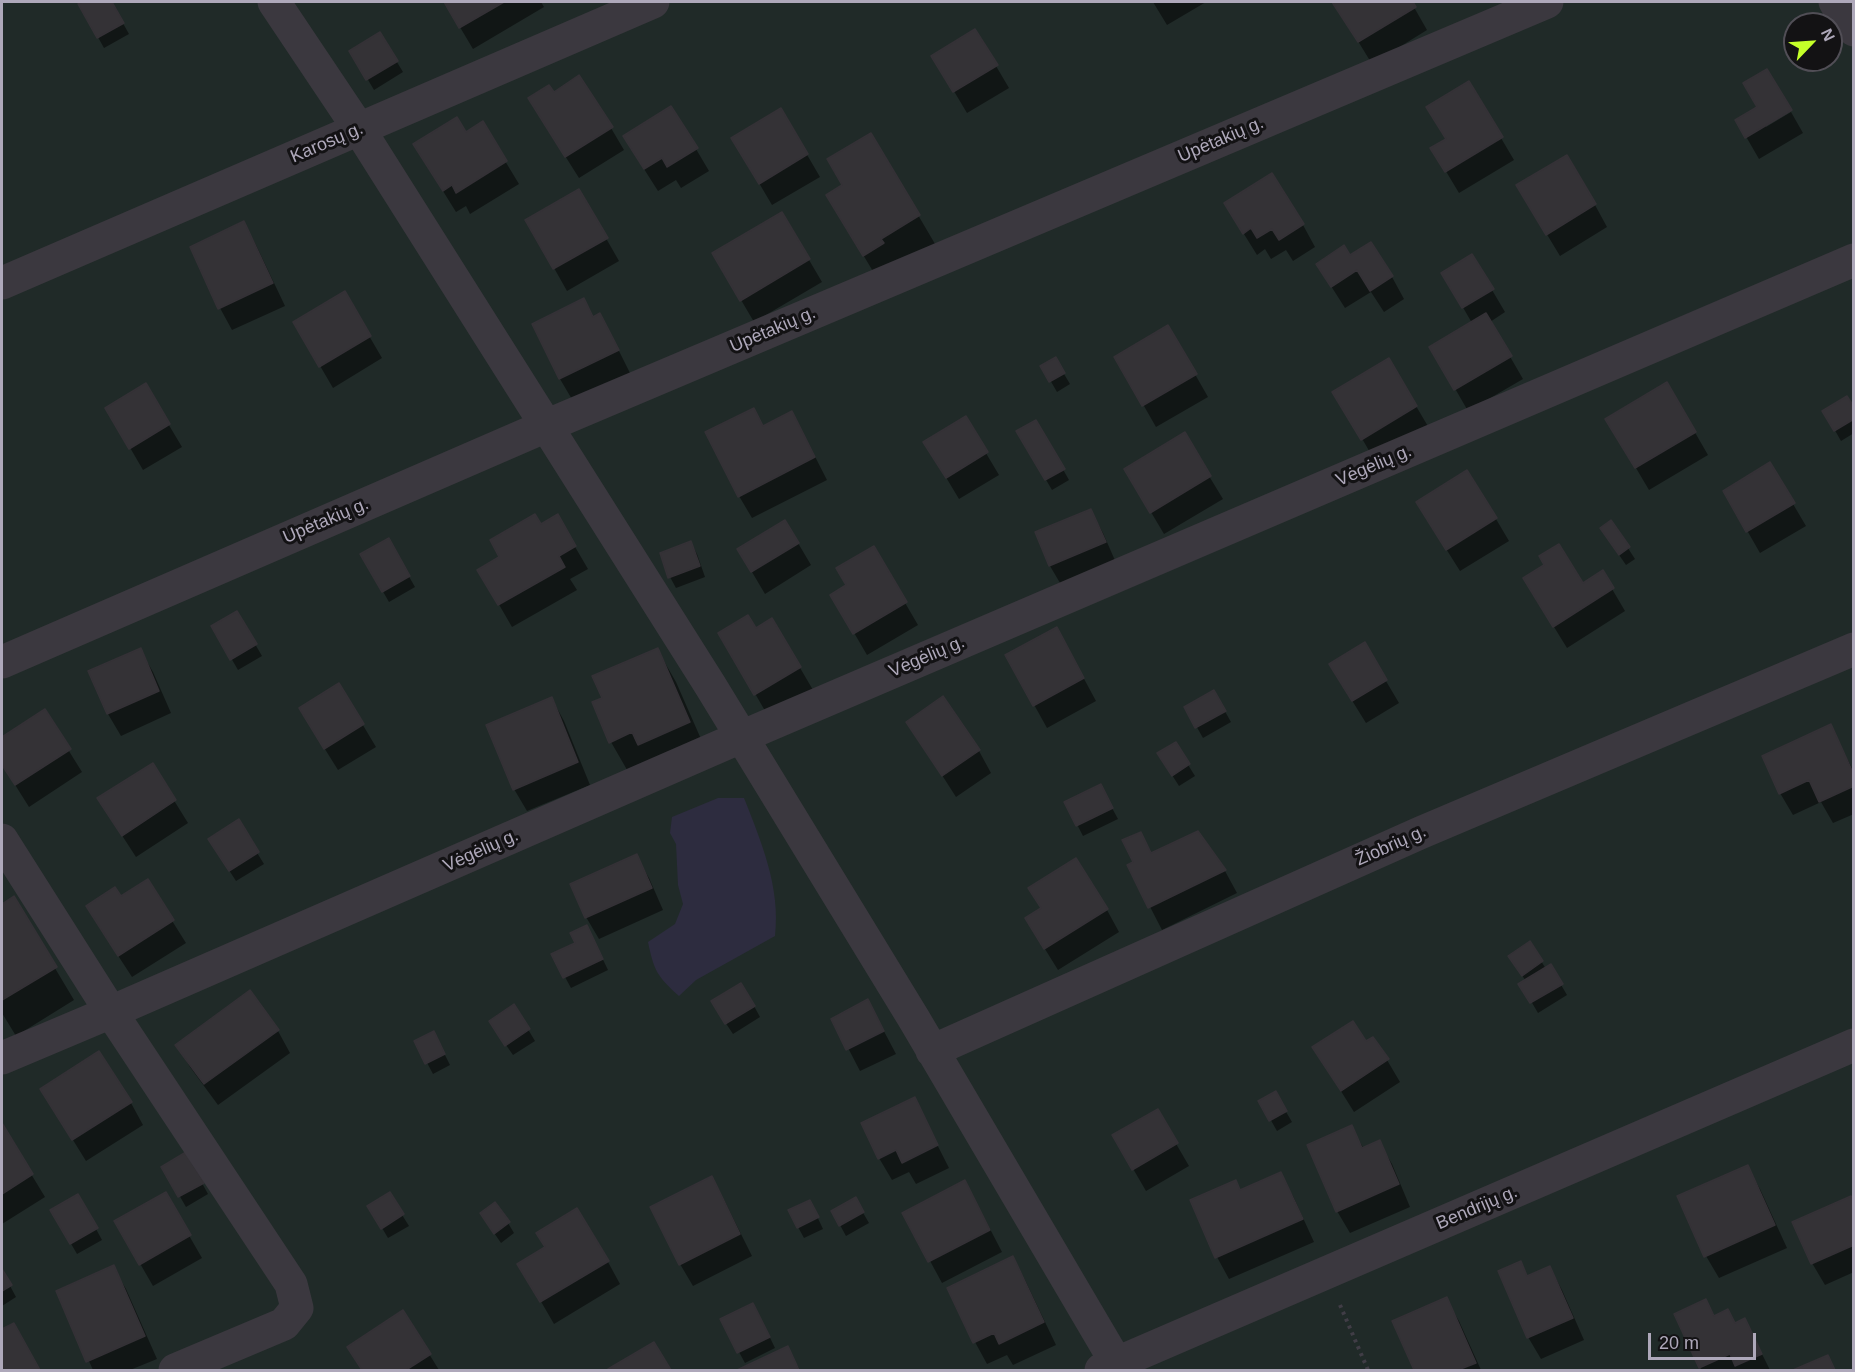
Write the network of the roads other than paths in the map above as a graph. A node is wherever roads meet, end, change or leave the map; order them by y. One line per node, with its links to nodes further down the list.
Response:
1 (274, 2): 6 (street)
2 (653, 2): 6 (street, Karosų g.)
3 (1546, 2): 9 (street, Upėtakių g.)
4 (1835, 2): 5 (street)
5 (1854, 30)
6 (359, 129): 8 (street, Karosų g.); 9 (street)
7 (1854, 260): 12 (street, Vėgėlių g.)
8 (2, 283)
9 (546, 426): 11 (street, Upėtakių g.); 12 (street)
10 (1854, 649): 16 (street, Žiobrių g.)
11 (2, 662)
12 (741, 737): 14 (street, Vėgėlių g.); 16 (street)
13 (2, 840): 14 (street)
14 (111, 1012): 17 (street, Vėgėlių g.); 19 (street)
15 (1854, 1045): 18 (street, Bendrijų g.)
16 (932, 1051): 18 (street)
17 (2, 1058)
18 (1109, 1367)
19 (175, 1371)

